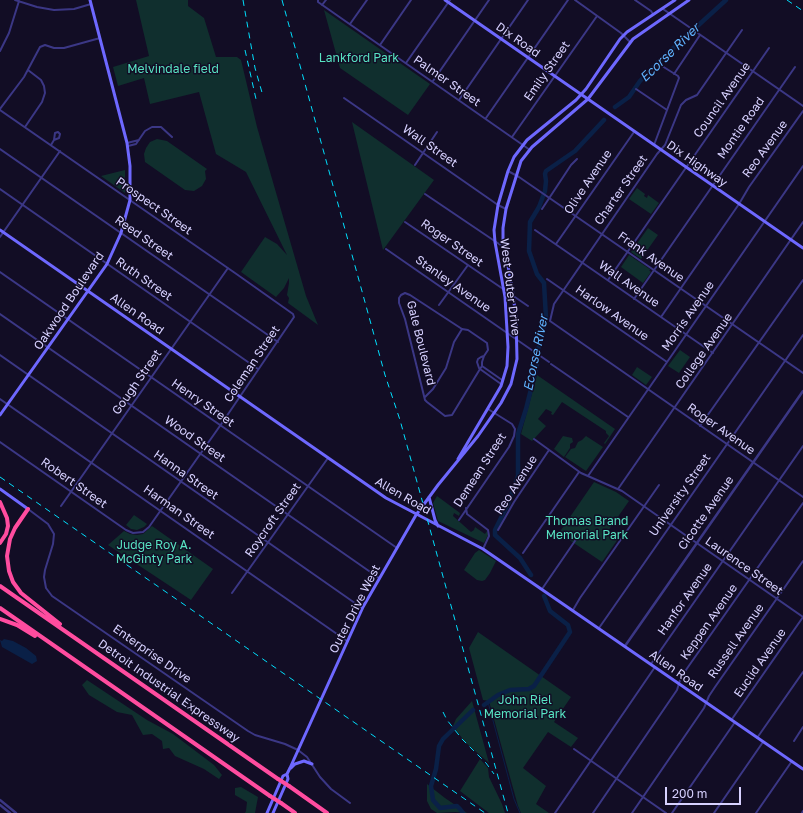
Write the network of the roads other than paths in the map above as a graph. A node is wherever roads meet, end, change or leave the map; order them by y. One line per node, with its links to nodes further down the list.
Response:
1 (16, 0): 14 (street)
2 (90, 0): 17 (main road, Oakwood Boulevard)
3 (318, 0): 18 (street, Palmer Street)
4 (326, 0): 18 (street)
5 (368, 0): 24 (street)
6 (411, 0): 31 (street)
7 (445, 0): 15 (main road, Dix Road)
8 (489, 0): 23 (street)
9 (528, 0): 29 (street)
10 (568, 0): 35 (street)
11 (575, 0): 22 (street)
12 (635, 0): 21 (street)
13 (675, 0): 19 (main road, West Outer Drive)
14 (19, 1): 17 (street); 33 (street)
15 (449, 1): 23 (main road, Dix Road); 36 (street)
16 (687, 1): 20 (main road, West Outer Drive)
17 (91, 4): 28 (main road, Oakwood Boulevard)
18 (322, 5): 24 (street, Palmer Street)
19 (663, 9): 20 (street); 21 (main road, West Outer Drive)
20 (670, 13): 26 (street); 30 (main road, West Outer Drive)
21 (653, 14): 27 (main road, West Outer Drive)
22 (597, 16): 27 (street); 44 (street, Emily Street)
23 (475, 21): 29 (main road, Dix Road); 45 (street)
24 (350, 24): 31 (street, Palmer Street)
25 (742, 30): 34 (street, Charter Street)
26 (700, 34): 34 (street); 43 (street)
27 (624, 35): 30 (street); 37 (main road, West Outer Drive)
28 (100, 38): 40 (street); 67 (main road, Oakwood Boulevard)
29 (501, 40): 35 (main road, Dix Road); 53 (street)
30 (630, 42): 41 (main road, West Outer Drive)
31 (380, 45): 36 (street, Palmer Street)
32 (769, 48): 42 (street, Council Avenue)
33 (0, 51)
34 (727, 53): 42 (street); 73 (street, Charter Street)
35 (527, 58): 44 (main road, Dix Road); 60 (street)
36 (406, 63): 45 (street, Palmer Street)
37 (603, 65): 41 (main road); 46 (main road, West Outer Drive)
38 (662, 66): 43 (street)
39 (795, 67): 49 (street, Montie Road)
40 (28, 70): 57 (street); 61 (street)
41 (610, 70): 47 (main road, West Outer Drive)
42 (753, 71): 49 (street); 79 (street, Council Avenue)
43 (674, 74): 58 (street)
44 (554, 77): 50 (main road, Dix Road); 65 (street, Emily Street)
45 (433, 82): 53 (street, Palmer Street)
46 (590, 83): 47 (main road); 50 (main road, West Outer Drive)
47 (598, 88): 52 (main road, West Outer Drive)
48 (636, 89): 58 (street)
49 (779, 90): 55 (street); 83 (street, Montie Road)
50 (581, 95): 52 (main road, Dix Highway); 54 (main road, West Outer Drive)
51 (344, 98): 75 (street, Wall Street)
52 (588, 99): 56 (main road, West Outer Drive); 62 (main road, Dix Highway)
53 (459, 100): 60 (street, Palmer Street)
54 (573, 103): 56 (main road); 68 (main road, West Outer Drive)
55 (803, 106)
56 (578, 109): 72 (main road, West Outer Drive)
57 (0, 110): 61 (street, Prospect Street)
58 (667, 110): 70 (street)
59 (803, 111): 88 (street, Reo Avenue)
60 (486, 118): 65 (street, Palmer Street)
61 (24, 127): 69 (street, Prospect Street)
62 (634, 131): 70 (main road, Dix Highway); 93 (street, Olive Avenue)
63 (437, 132): 75 (street)
64 (172, 137): 67 (street)
65 (512, 137): 68 (street, Palmer Street)
66 (54, 140): 69 (street)
67 (128, 144): 87 (main road, Oakwood Boulevard)
68 (523, 144): 72 (street, Palmer Street); 80 (main road, West Outer Drive)
69 (51, 145): 74 (street, Prospect Street)
70 (654, 145): 73 (main road, Dix Highway)
71 (0, 149): 82 (street, Reed Street)
72 (530, 150): 81 (main road, West Outer Drive)
73 (661, 150): 79 (main road, Dix Highway); 100 (street, Charter Street)
74 (60, 151): 82 (street); 87 (street, Prospect Street)
75 (423, 152): 77 (street); 90 (street, Wall Street)
76 (577, 159): 86 (street)
77 (415, 165)
78 (803, 166): 95 (street, Morris Avenue)
79 (686, 167): 83 (main road, Dix Highway); 108 (street, Council Avenue)
80 (508, 171): 81 (street, Frank Avenue); 90 (main road, West Outer Drive)
81 (516, 175): 86 (street, Frank Avenue); 91 (main road, West Outer Drive)
82 (41, 178): 89 (street); 99 (street, Reed Street)
83 (712, 186): 88 (main road, Dix Highway); 113 (street, Montie Road)
84 (0, 189): 89 (street, Ruth Street)
85 (425, 194): 103 (street)
86 (550, 197): 92 (street); 93 (street, Frank Avenue)
87 (130, 200): 99 (main road, Oakwood Boulevard); 112 (street, Prospect Street)
88 (739, 204): 95 (main road, Dix Highway); 118 (street, Reo Avenue)
89 (22, 205): 98 (street); 110 (street, Ruth Street)
90 (498, 205): 91 (street, Wall Street); 103 (main road, West Outer Drive)
91 (506, 209): 105 (main road, West Outer Drive)
92 (542, 209)
93 (576, 216): 100 (street, Frank Avenue); 104 (street, Olive Avenue)
94 (405, 222): 111 (street, Roger Street)
95 (765, 222): 102 (main road, Dix Highway); 128 (street, Morris Avenue)
96 (803, 222): 102 (street, College Avenue)
97 (535, 230): 104 (street, Wall Avenue)
98 (2, 231): 101 (street); 121 (main road, Allen Road)
99 (121, 233): 110 (main road, Oakwood Boulevard); 123 (street, Reed Street)
100 (602, 234): 108 (street, Frank Avenue); 109 (street, Charter Street)
101 (0, 237)
102 (791, 240): 106 (main road, Dix Highway); 135 (street, College Avenue)
103 (495, 242): 105 (street); 119 (main road, West Outer Drive)
104 (556, 244): 109 (street, Wall Avenue)
105 (505, 248): 124 (main road, West Outer Drive)
106 (803, 248)
107 (386, 249): 122 (street, Stanley Avenue)
108 (628, 252): 113 (street, Frank Avenue); 116 (street, Council Avenue)
109 (582, 262): 116 (street, Wall Avenue); 120 (street, Charter Street)
110 (107, 264): 121 (main road, Oakwood Boulevard); 133 (street, Ruth Street)
111 (468, 265): 119 (street, Roger Street); 122 (street)
112 (228, 268): 123 (street, Gough Street); 131 (street, Prospect Street)
113 (654, 270): 118 (street, Frank Avenue); 125 (street, Montie Road)
114 (0, 272): 132 (street, Henry Street)
115 (547, 279): 120 (street, Harlow Avenue)
116 (608, 280): 125 (street, Wall Avenue)
117 (803, 280): 142 (street)
118 (680, 288): 128 (street, Frank Avenue); 130 (street, Reo Avenue)
119 (504, 290): 124 (street, Roger Street); 137 (main road, West Outer Drive)
120 (564, 290): 134 (street, Charter Street); 149 (street, Harlow Avenue)
121 (88, 291): 132 (main road, Oakwood Boulevard); 144 (main road, Allen Road)
122 (448, 292): 126 (street); 137 (street, Stanley Avenue)
123 (209, 294): 133 (street, Gough Street); 141 (street, Reed Street)
124 (514, 296): 127 (street, Roger Street); 140 (main road, West Outer Drive)
125 (634, 298): 130 (street, Wall Avenue)
126 (439, 306)
127 (528, 306)
128 (706, 306): 135 (street, Frank Avenue); 138 (street, Morris Avenue)
129 (0, 314): 143 (street, Wood Street)
130 (661, 317): 138 (street, Wall Avenue)
131 (294, 319): 141 (street, Coleman Street)
132 (68, 320): 143 (main road, Oakwood Boulevard); 154 (street, Henry Street)
133 (190, 321): 144 (street, Gough Street); 151 (street, Ruth Street)
134 (550, 321): 156 (street, Roger Avenue)
135 (733, 324): 142 (street, Frank Avenue); 145 (street, College Avenue)
136 (462, 329): 147 (street, Gale Boulevard); 159 (street); 159 (street, Gale Boulevard)
137 (508, 333): 140 (street, Stanley Avenue); 155 (main road, West Outer Drive)
138 (687, 335): 145 (street, Wall Avenue); 149 (street, Morris Avenue)
139 (803, 335): 148 (street, University Street)
140 (517, 339): 165 (main road, West Outer Drive); 167 (street, Stanley Avenue)
141 (278, 342): 151 (street, Coleman Street)
142 (759, 343): 148 (street, Frank Avenue); 169 (street)
143 (49, 348): 153 (main road, Oakwood Boulevard); 162 (street, Wood Street)
144 (171, 349): 154 (street, Gough Street); 158 (main road, Allen Road)
145 (713, 353): 163 (street, College Avenue)
146 (0, 356): 153 (street, Hanna Street)
147 (484, 356): 150 (street, Gale Boulevard); 150 (street, Gale Boulevard)
148 (785, 361): 152 (street, Frank Avenue); 173 (street, University Street)
149 (667, 362): 156 (street, Morris Avenue)
150 (481, 368): 155 (street); 159 (street, Gale Boulevard)
151 (259, 369): 158 (street, Coleman Street)
152 (803, 373)
153 (29, 375): 161 (main road, Oakwood Boulevard); 170 (street, Hanna Street)
154 (151, 378): 162 (street, Gough Street); 168 (street, Henry Street)
155 (503, 382): 164 (main road, West Outer Drive)
156 (648, 390): 163 (street, Roger Avenue); 167 (street, Morris Avenue)
157 (803, 391): 179 (street, Cicotte Avenue)
158 (240, 397): 168 (street, Coleman Street); 177 (main road, Allen Road)
159 (425, 397)
160 (0, 399): 161 (street, Harman Street)
161 (8, 404): 166 (main road, Oakwood Boulevard); 180 (street, Harman Street)
162 (131, 406): 170 (street, Gough Street); 176 (street, Wood Street)
163 (674, 408): 169 (street, Roger Avenue); 188 (street, College Avenue)
164 (488, 409): 165 (street); 178 (main road, West Outer Drive)
165 (495, 412): 178 (main road, West Outer Drive); 196 (street, Demean Street)
166 (0, 415)
167 (628, 418): 182 (street, Morris Avenue)
168 (220, 426): 176 (street, Coleman Street); 186 (street, Henry Street)
169 (700, 426): 173 (street, Roger Avenue)
170 (112, 434): 180 (street, Gough Street); 184 (street, Hanna Street)
171 (534, 440): 175 (street, Laurence Street)
172 (0, 442): 189 (street, Robert Street)
173 (726, 444): 179 (street, Roger Avenue); 202 (street, University Street)
174 (803, 446): 183 (street, Hanfor Avenue)
175 (549, 450): 181 (street, Laurence Street); 204 (street, Reo Avenue)
176 (200, 454): 184 (street, Coleman Street); 200 (street, Wood Street)
177 (328, 458): 186 (street, Roycroft Street); 199 (main road, Allen Road)
178 (457, 462): 190 (main road, Outer Drive West)
179 (753, 462): 183 (street, Roger Avenue); 209 (street, Cicotte Avenue)
180 (92, 463): 189 (street, Gough Street); 198 (street, Harman Street)
181 (579, 471): 182 (street, Laurence Street); 212 (street)
182 (588, 476): 188 (street, Laurence Street)
183 (779, 480): 191 (street, Roger Avenue); 214 (street, Hanfor Avenue)
184 (181, 482): 198 (street, Coleman Street); 208 (street, Hanna Street)
185 (659, 485): 195 (street)
186 (307, 486): 200 (street, Roycroft Street); 210 (street, Henry Street)
187 (0, 489): 197 (main road, Enterprise Drive)
188 (618, 489): 195 (street, Laurence Street)
189 (71, 492): 194 (street, Gough Street); 205 (street, Robert Street)
190 (429, 497): 199 (main road, Outer Drive West); 203 (main road)
191 (803, 497)
192 (0, 502): 207 (highway)
193 (803, 503): 217 (street, Keppen Avenue)
194 (61, 506)
195 (644, 507): 202 (street, Laurence Street); 224 (street)
196 (466, 508): 201 (street, Demean Street); 211 (street)
197 (28, 509): 229 (highway); 244 (street, Enterprise Drive)
198 (161, 511): 205 (street, Coleman Street); 215 (street, Harman Street)
199 (416, 514): 203 (main road, Allen Road); 210 (main road, Outer Drive West)
200 (288, 515): 208 (street, Roycroft Street); 216 (street, Wood Street)
201 (459, 520)
202 (670, 525): 209 (street, Laurence Street); 227 (street, University Street)
203 (438, 526): 211 (main road, Allen Road)
204 (498, 530)
205 (139, 533)
206 (577, 538): 219 (street)
207 (0, 543)
208 (268, 543): 215 (street, Roycroft Street); 223 (street, Hanna Street)
209 (696, 544): 214 (street, Laurence Street); 230 (street, Cicotte Avenue)
210 (397, 548): 216 (main road, Outer Drive West)
211 (483, 548): 219 (main road, Allen Road)
212 (523, 553)
213 (803, 561): 221 (street, Russell Avenue)
214 (723, 562): 217 (street, Laurence Street); 232 (street, Hanfor Avenue)
215 (248, 572): 220 (street, Roycroft Street); 228 (street, Harman Street)
216 (379, 578): 223 (main road, Outer Drive West)
217 (750, 580): 221 (street, Laurence Street); 235 (street, Keppen Avenue)
218 (0, 586): 229 (highway, Detroit Industrial Expressway)
219 (542, 589): 224 (main road, Allen Road)
220 (232, 594)
221 (777, 599): 225 (street, Laurence Street); 236 (street, Russell Avenue)
222 (0, 608): 231 (highway)
223 (362, 608): 228 (main road, Outer Drive West)
224 (573, 610): 227 (main road, Allen Road)
225 (803, 617): 237 (street, Euclid Avenue)
226 (0, 619): 231 (highway)
227 (599, 628): 230 (main road, Allen Road)
228 (347, 641): 244 (main road, Outer Drive West)
229 (83, 644): 260 (highway, Detroit Industrial Expressway, bridge)
230 (625, 646): 232 (main road, Allen Road)
231 (59, 650): 259 (highway, bridge)
232 (651, 664): 233 (main road, Allen Road)
233 (655, 667): 235 (main road, Allen Road); 245 (street)
234 (803, 672): 240 (street)
235 (679, 684): 236 (main road, Allen Road); 250 (street, Keppen Avenue)
236 (706, 702): 237 (main road, Allen Road); 251 (street, Russell Avenue)
237 (731, 720): 238 (main road, Allen Road)
238 (735, 722): 240 (main road, Allen Road); 265 (street)
239 (803, 728): 241 (street)
240 (758, 738): 242 (main road, Allen Road)
241 (794, 741)
242 (763, 742): 246 (main road, Allen Road); 266 (street)
243 (574, 749): 245 (street)
244 (298, 750): 247 (street, Enterprise Drive); 249 (main road, Outer Drive West)
245 (590, 760): 250 (street); 261 (street)
246 (792, 761): 248 (main road, Allen Road); 267 (street)
247 (312, 764): 249 (main road); 253 (street, Enterprise Drive)
248 (803, 769)
249 (288, 773): 257 (main road); 258 (main road)
250 (617, 779): 251 (street); 262 (street, Keppen Avenue)
251 (643, 797): 263 (street, Russell Avenue); 264 (street)
252 (0, 800): 256 (street)
253 (350, 802)
254 (0, 805): 255 (street)
255 (10, 813)
256 (16, 813)
257 (267, 813)
258 (273, 813)
259 (295, 813)
260 (327, 813)
261 (555, 813)
262 (593, 813)
263 (632, 813)
264 (666, 813)
265 (672, 813)
266 (714, 813)
267 (756, 813)

